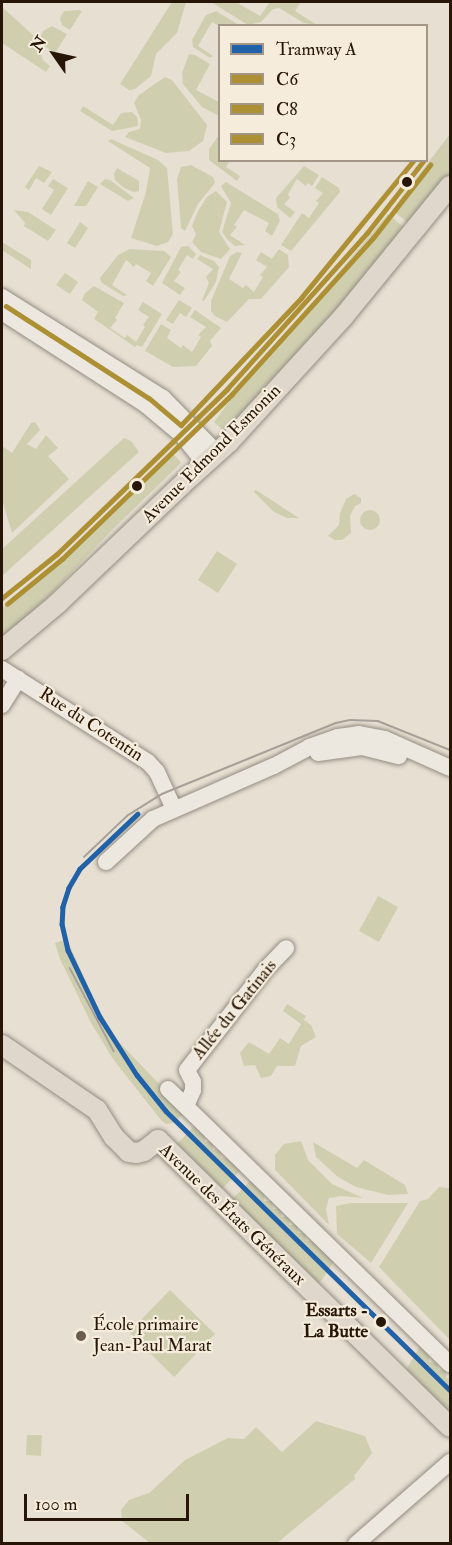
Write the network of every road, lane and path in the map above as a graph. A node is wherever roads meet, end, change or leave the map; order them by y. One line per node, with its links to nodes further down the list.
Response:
1 (450, 186): 4 (main road, Avenue Edmond Esmonin)
2 (2, 297): 4 (street)
3 (2, 312): 4 (street)
4 (211, 458): 5 (main road, Avenue Edmond Esmonin)
5 (2, 650)
6 (2, 669): 7 (street, Rue du Cotentin)
7 (18, 679): 8 (street, Rue du Cotentin); 10 (street, Rue du Cotentin)
8 (2, 705)
9 (450, 770): 10 (street)
10 (174, 809): 11 (street)
11 (106, 862)
12 (286, 948): 15 (street, Allée du Gatinais)
13 (2, 1045): 17 (main road, Avenue des États Généraux)
14 (168, 1089): 15 (street)
15 (186, 1106): 16 (street)
16 (450, 1364)
17 (450, 1427)
18 (447, 1464): 19 (street)
19 (356, 1544)

